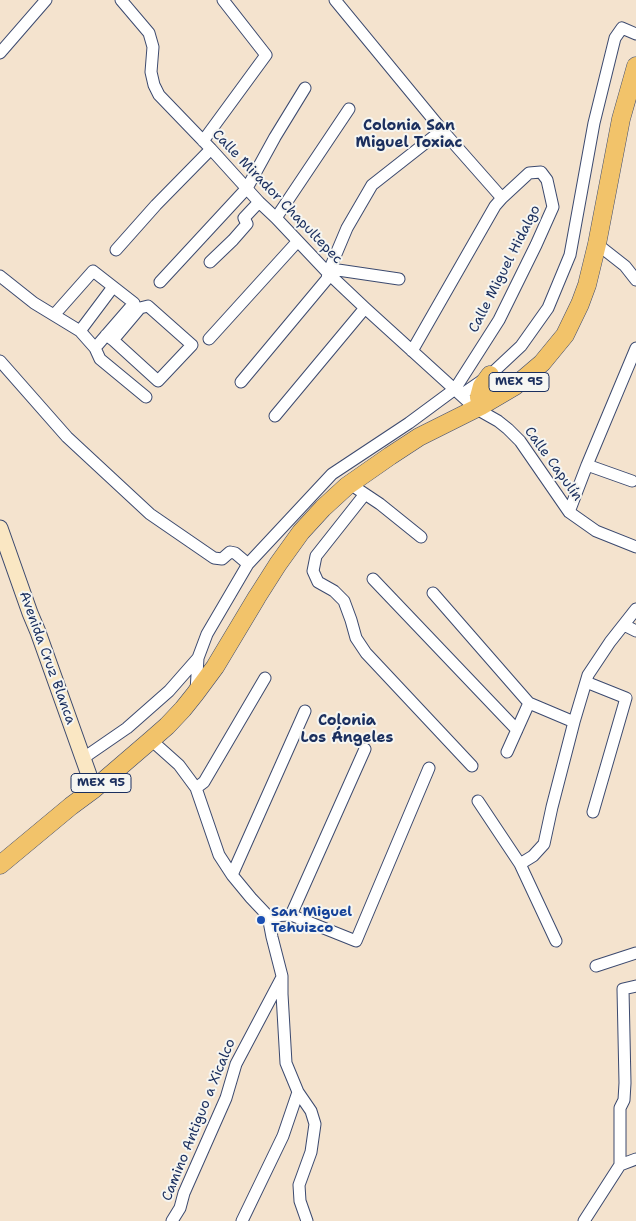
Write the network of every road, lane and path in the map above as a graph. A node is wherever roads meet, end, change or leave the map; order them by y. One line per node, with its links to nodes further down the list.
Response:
1 (46, 0): 6 (street)
2 (121, 0): 11 (street, Calle Mirador Chapultepec)
3 (223, 0): 11 (street)
4 (335, 0): 10 (street)
5 (636, 34): 36 (street)
6 (0, 53)
7 (636, 66): 18 (main road, MEX 95)
8 (305, 88): 13 (street)
9 (349, 109): 16 (street)
10 (442, 130): 14 (street); 21 (street)
11 (203, 141): 12 (street, Calle Mirador Chapultepec)
12 (211, 149): 13 (street, Calle Mirador Chapultepec); 19 (street)
13 (247, 188): 15 (street, Calle Mirador Chapultepec); 25 (street)
14 (502, 198): 34 (street, Calle Miguel Hidalgo); 38 (street, Calle Miguel Hidalgo)
15 (259, 202): 16 (street, Calle Mirador Chapultepec); 20 (street)
16 (276, 218): 17 (street, Calle Mirador Chapultepec)
17 (297, 242): 21 (street, Calle Mirador Chapultepec); 31 (street)
18 (597, 244): 24 (street); 40 (main road, MEX 95)
19 (116, 250)
20 (210, 262)
21 (329, 270): 23 (street); 27 (street, Calle Mirador Chapultepec); 37 (street)
22 (0, 276): 28 (street)
23 (399, 279)
24 (636, 280)
25 (160, 282)
26 (113, 287): 28 (street); 29 (street); 30 (street)
27 (365, 308): 34 (street, Calle Mirador Chapultepec); 41 (street)
28 (54, 315): 29 (street)
29 (80, 331): 32 (street)
30 (110, 338): 30 (street); 32 (street)
31 (209, 339)
32 (95, 348): 39 (street)
33 (636, 348): 42 (street)
34 (412, 351): 38 (street, Calle Mirador Chapultepec)
35 (0, 361): 50 (street)
36 (490, 374): 38 (street); 40 (main road)
37 (241, 382)
38 (458, 392): 40 (street, Calle Capulín); 50 (street)
39 (146, 397)
40 (478, 407): 44 (main road, MEX 95); 46 (street, Calle Capulín)
41 (275, 416)
42 (587, 465): 43 (street); 46 (street)
43 (632, 482)
44 (347, 486): 45 (street); 59 (main road, MEX 95)
45 (365, 494): 48 (street); 68 (street)
46 (569, 512): 49 (street, Calle Capulín)
47 (0, 528): 67 (main road, Avenida Cruz Blanca)
48 (421, 537)
49 (636, 547)
50 (248, 564): 56 (street)
51 (373, 579): 63 (street)
52 (432, 594): 60 (street)
53 (636, 608): 54 (street)
54 (624, 625): 55 (street); 58 (street)
55 (636, 631)
56 (198, 658): 59 (street); 67 (street)
57 (266, 678): 70 (street)
58 (586, 682): 62 (street); 73 (street)
59 (196, 694): 64 (main road, MEX 95)
60 (529, 703): 62 (street); 63 (street)
61 (304, 711): 76 (street)
62 (574, 722): 74 (street)
63 (517, 730): 66 (street)
64 (151, 740): 70 (street); 71 (main road, MEX 95)
65 (365, 749): 77 (street)
66 (508, 752)
67 (82, 759): 71 (main road, Avenida Cruz Blanca)
68 (472, 766)
69 (429, 768): 77 (street)
70 (196, 788): 76 (street)
71 (94, 789): 75 (main road, MEX 95)
72 (478, 801): 74 (street)
73 (593, 812)
74 (520, 864): 79 (street)
75 (0, 865)
76 (232, 875): 78 (street)
77 (291, 915): 78 (street)
78 (268, 916): 82 (street)
79 (556, 941)
80 (636, 953): 81 (street)
81 (596, 966)
82 (282, 976): 84 (street); 87 (street, Camino Antiguo a Xicalco)
83 (636, 986): 86 (street)
84 (298, 1092): 88 (street); 89 (street)
85 (636, 1158): 86 (street)
86 (620, 1165): 90 (street)
87 (172, 1221)
88 (242, 1221)
89 (307, 1221)
90 (584, 1221)

